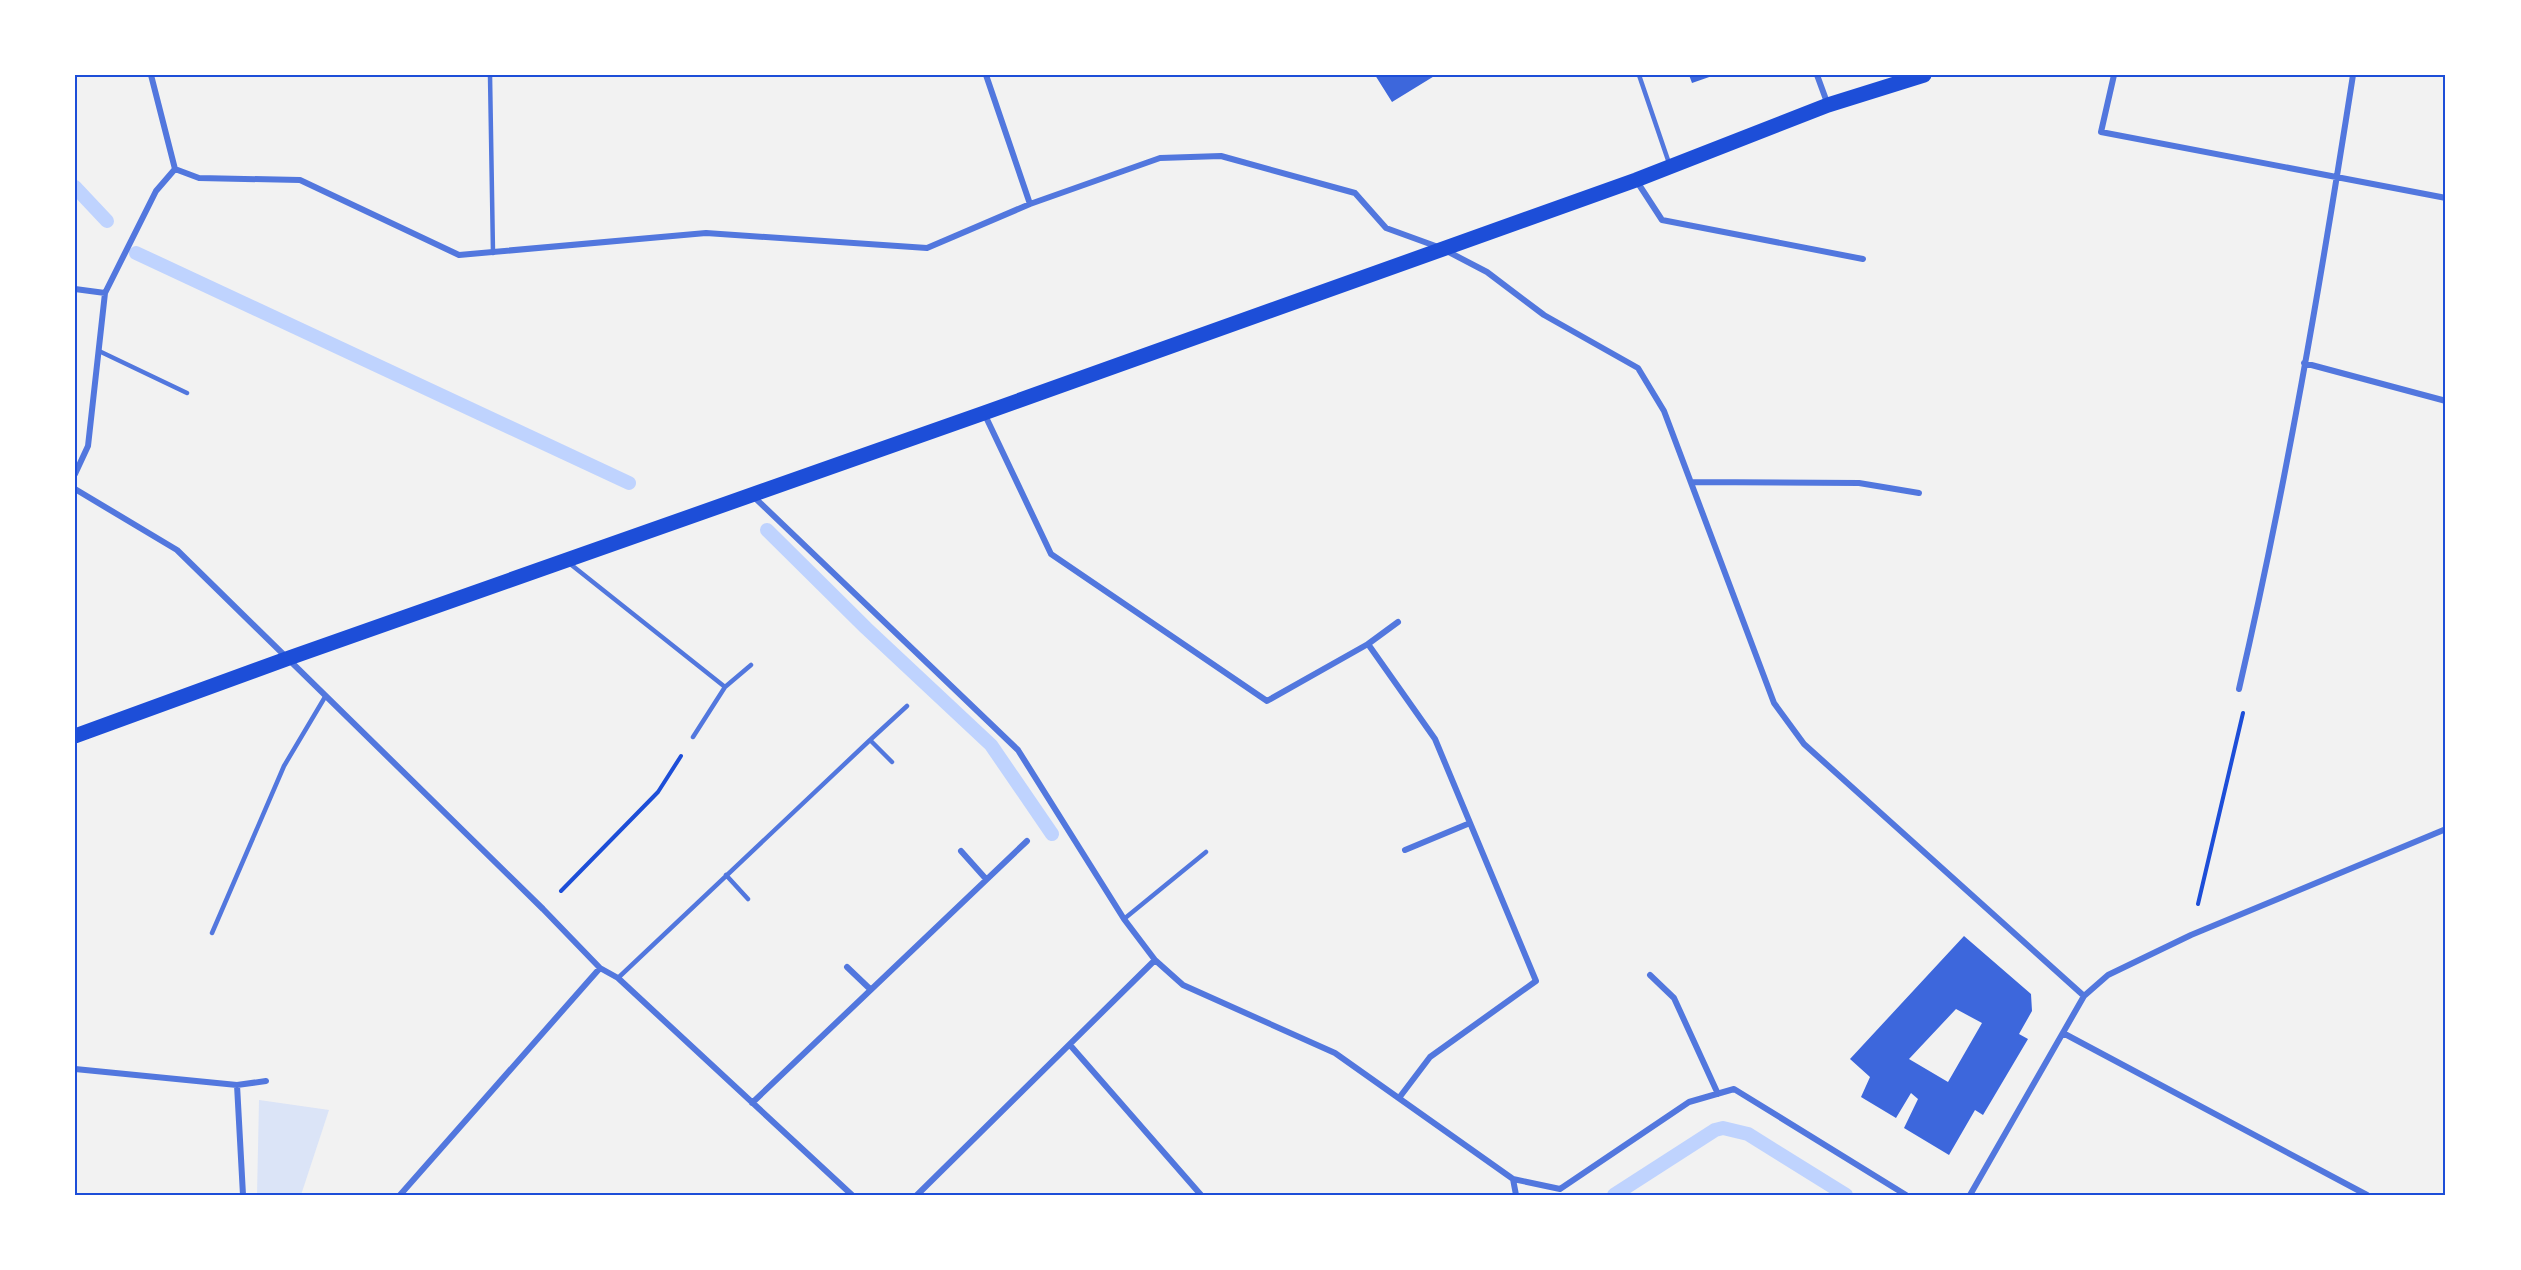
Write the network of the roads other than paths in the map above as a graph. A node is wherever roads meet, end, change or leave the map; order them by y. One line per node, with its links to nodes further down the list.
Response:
1 (152, 75): 11 (street)
2 (490, 75): 17 (lane)
3 (986, 75): 15 (street)
4 (1639, 75): 10 (lane)
5 (1817, 75): 9 (street)
6 (1924, 75): 9 (main road)
7 (2114, 75): 12 (street)
8 (2353, 75): 12 (street)
9 (1828, 105): 10 (main road)
10 (1670, 166): 13 (main road)
11 (175, 169): 17 (street); 20 (street)
12 (2337, 176): 14 (street); 22 (street)
13 (1636, 180): 16 (main road); 18 (street)
14 (2446, 198)
15 (1030, 204): 16 (street); 17 (street)
16 (1441, 248): 25 (main road); 27 (street)
17 (493, 253)
18 (1863, 259)
19 (75, 289): 20 (street)
20 (105, 293): 21 (street)
21 (99, 351): 23 (lane); 26 (street)
22 (2304, 363): 24 (street); 37 (street)
23 (187, 393)
24 (2446, 401)
25 (984, 413): 30 (main road); 33 (street)
26 (75, 474)
27 (1691, 482): 29 (street); 61 (street)
28 (75, 489): 34 (street)
29 (1919, 493)
30 (750, 494): 31 (main road); 53 (street)
31 (564, 560): 34 (main road); 36 (lane)
32 (1398, 622): 33 (street)
33 (1368, 644): 44 (street)
34 (289, 658): 38 (street); 40 (main road)
35 (751, 665): 36 (lane)
36 (725, 687): 41 (lane)
37 (2239, 689)
38 (326, 697): 54 (lane); 57 (street)
39 (907, 706): 42 (lane)
40 (75, 736)
41 (693, 737)
42 (870, 740): 43 (lane); 50 (lane)
43 (892, 762)
44 (1470, 823): 47 (street); 68 (street)
45 (2446, 829): 61 (street)
46 (1027, 841): 51 (street)
47 (1405, 850)
48 (961, 851): 51 (street)
49 (1206, 852): 53 (lane)
50 (726, 874): 52 (lane); 59 (lane)
51 (986, 879): 60 (street)
52 (748, 899)
53 (1124, 919): 55 (street)
54 (212, 933)
55 (1155, 960): 63 (street); 68 (street)
56 (847, 967): 60 (street)
57 (600, 968): 59 (street); 72 (street)
58 (1650, 975): 67 (street)
59 (618, 978): 69 (street)
60 (870, 989): 69 (street)
61 (2084, 996): 62 (street)
62 (2063, 1033): 78 (street); 79 (street)
63 (1070, 1045): 74 (street); 75 (street)
64 (75, 1069): 66 (street)
65 (266, 1081): 66 (street)
66 (237, 1085): 71 (street)
67 (1718, 1094): 70 (street); 77 (street)
68 (1399, 1098): 70 (street)
69 (752, 1103): 73 (street)
70 (1513, 1179): 76 (street)
71 (243, 1195)
72 (400, 1195)
73 (852, 1195)
74 (917, 1195)
75 (1201, 1195)
76 (1516, 1195)
77 (1906, 1195)
78 (1970, 1195)
79 (2367, 1195)

